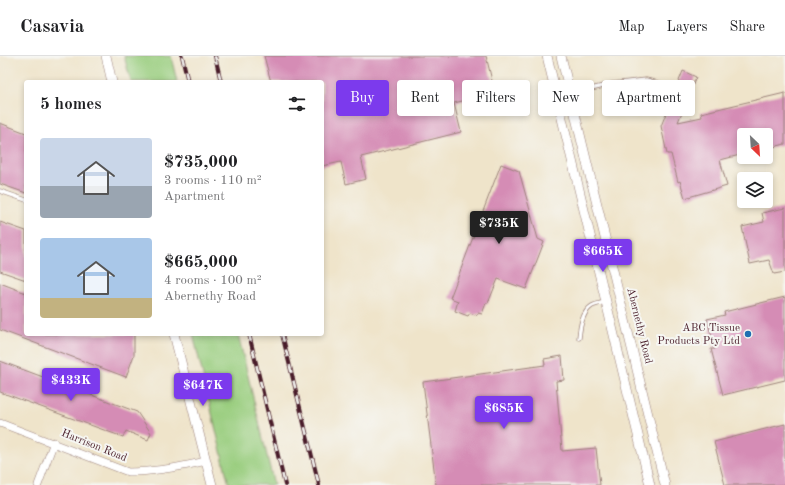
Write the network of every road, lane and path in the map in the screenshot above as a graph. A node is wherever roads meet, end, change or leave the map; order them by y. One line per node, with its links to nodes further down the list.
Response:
1 (106, 56): 4 (main road)
2 (547, 56): 5 (main road)
3 (561, 56): 6 (main road, Abernethy Road)
4 (112, 80)
5 (552, 80)
6 (567, 80)
7 (561, 116): 11 (main road)
8 (575, 116): 12 (main road, Abernethy Road)
9 (0, 192): 10 (lane)
10 (24, 199)
11 (606, 302): 13 (main road); 15 (lane)
12 (626, 324): 13 (main road); 22 (main road, Abernethy Road)
13 (612, 326): 21 (main road)
14 (175, 336): 18 (main road)
15 (579, 338)
16 (0, 423): 17 (street, Harrison Road)
17 (54, 442): 18 (street, Harrison Road); 19 (street)
18 (206, 461): 20 (main road)
19 (38, 485)
20 (212, 485)
21 (650, 485)
22 (665, 485)

